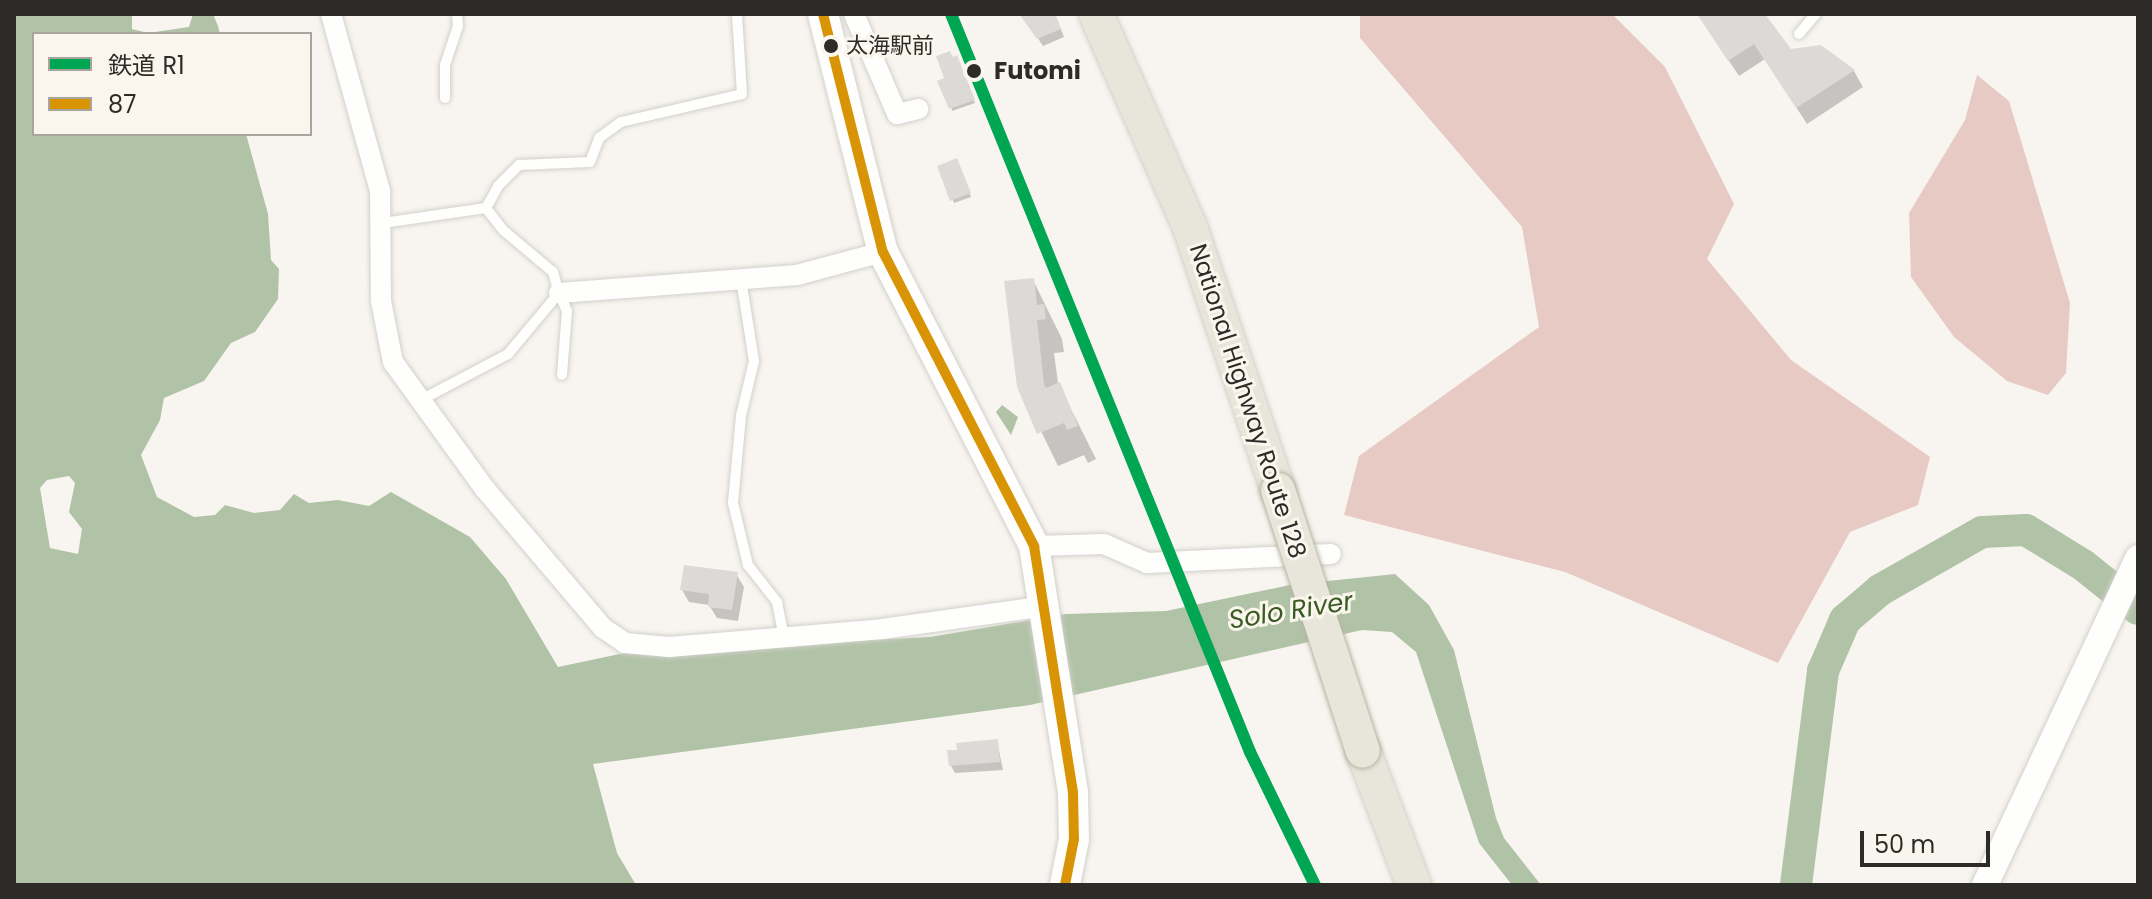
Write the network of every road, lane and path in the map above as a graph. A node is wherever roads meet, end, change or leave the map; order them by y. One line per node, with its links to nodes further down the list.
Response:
1 (331, 14): 12 (street)
2 (457, 14): 9 (lane)
3 (737, 14): 11 (lane)
4 (823, 14): 13 (main road)
5 (854, 14): 10 (street)
6 (1096, 14): 24 (highway, National Highway Route 128, bridge)
7 (1816, 14): 8 (lane)
8 (1799, 34)
9 (445, 98)
10 (918, 109)
11 (486, 208): 12 (lane); 15 (lane)
12 (383, 223): 17 (street)
13 (883, 252): 14 (street); 18 (main road)
14 (741, 279): 15 (street); 22 (lane)
15 (559, 293): 16 (lane); 17 (lane)
16 (562, 375)
17 (419, 401): 22 (street)
18 (1034, 546): 19 (street); 21 (main road)
19 (1331, 554)
20 (2138, 558): 25 (street)
21 (1046, 611): 22 (street); 23 (main road)
22 (784, 638)
23 (1065, 885)
24 (1414, 885)
25 (1985, 885)

